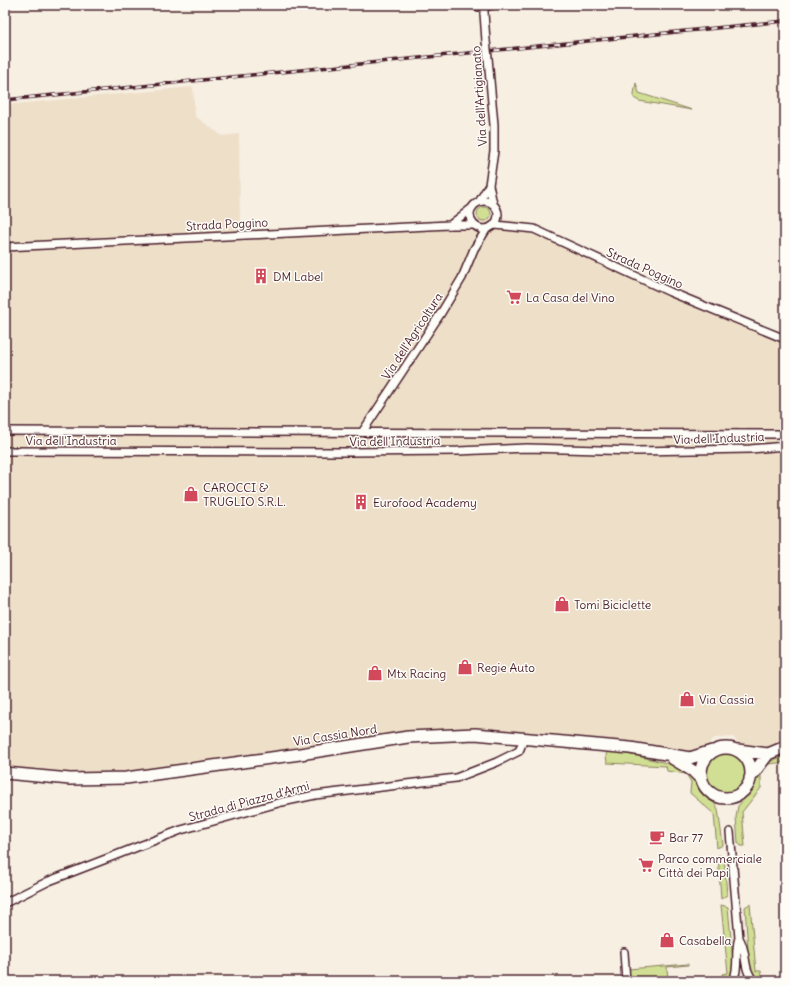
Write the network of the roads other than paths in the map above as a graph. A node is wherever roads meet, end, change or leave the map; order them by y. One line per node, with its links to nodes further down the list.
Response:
1 (473, 5): 3 (street)
2 (484, 5): 4 (street, Via dell'Artigianato, bridge)
3 (492, 5)
4 (489, 185): 5 (street); 6 (street)
5 (479, 202): 6 (street); 7 (street)
6 (493, 204): 9 (street)
7 (472, 208): 8 (street); 10 (street)
8 (450, 225): 10 (street, Strada Poggino); 12 (street, Strada Poggino)
9 (495, 225): 11 (street); 14 (street, Strada Poggino)
10 (476, 227): 11 (street); 13 (street)
11 (486, 230): 13 (street)
12 (5, 246)
13 (474, 249): 16 (street, Via dell'Agricoltura)
14 (785, 339)
15 (5, 431): 16 (street, Via dell'Industria)
16 (363, 432): 17 (street, Via dell'Industria)
17 (785, 434)
18 (785, 446): 19 (street, Via dell'Industria)
19 (5, 451)
20 (524, 739): 25 (main road, Via Cassia Nord); 26 (main road, Via Cassia Nord); 30 (street, Strada di Piazza d'Armi)
21 (785, 747): 24 (main road)
22 (738, 750): 23 (main road); 24 (main road); 27 (main road)
23 (712, 752): 25 (main road, Via Cassia Nord); 28 (main road)
24 (768, 754): 27 (main road)
25 (669, 756): 28 (main road, Via Cassia Nord)
26 (5, 773)
27 (750, 778): 28 (main road)
28 (702, 780)
29 (730, 832): 31 (street)
30 (5, 903)
31 (739, 938): 34 (street); 35 (street)
32 (624, 952): 33 (street)
33 (626, 981)
34 (733, 981)
35 (754, 981)

